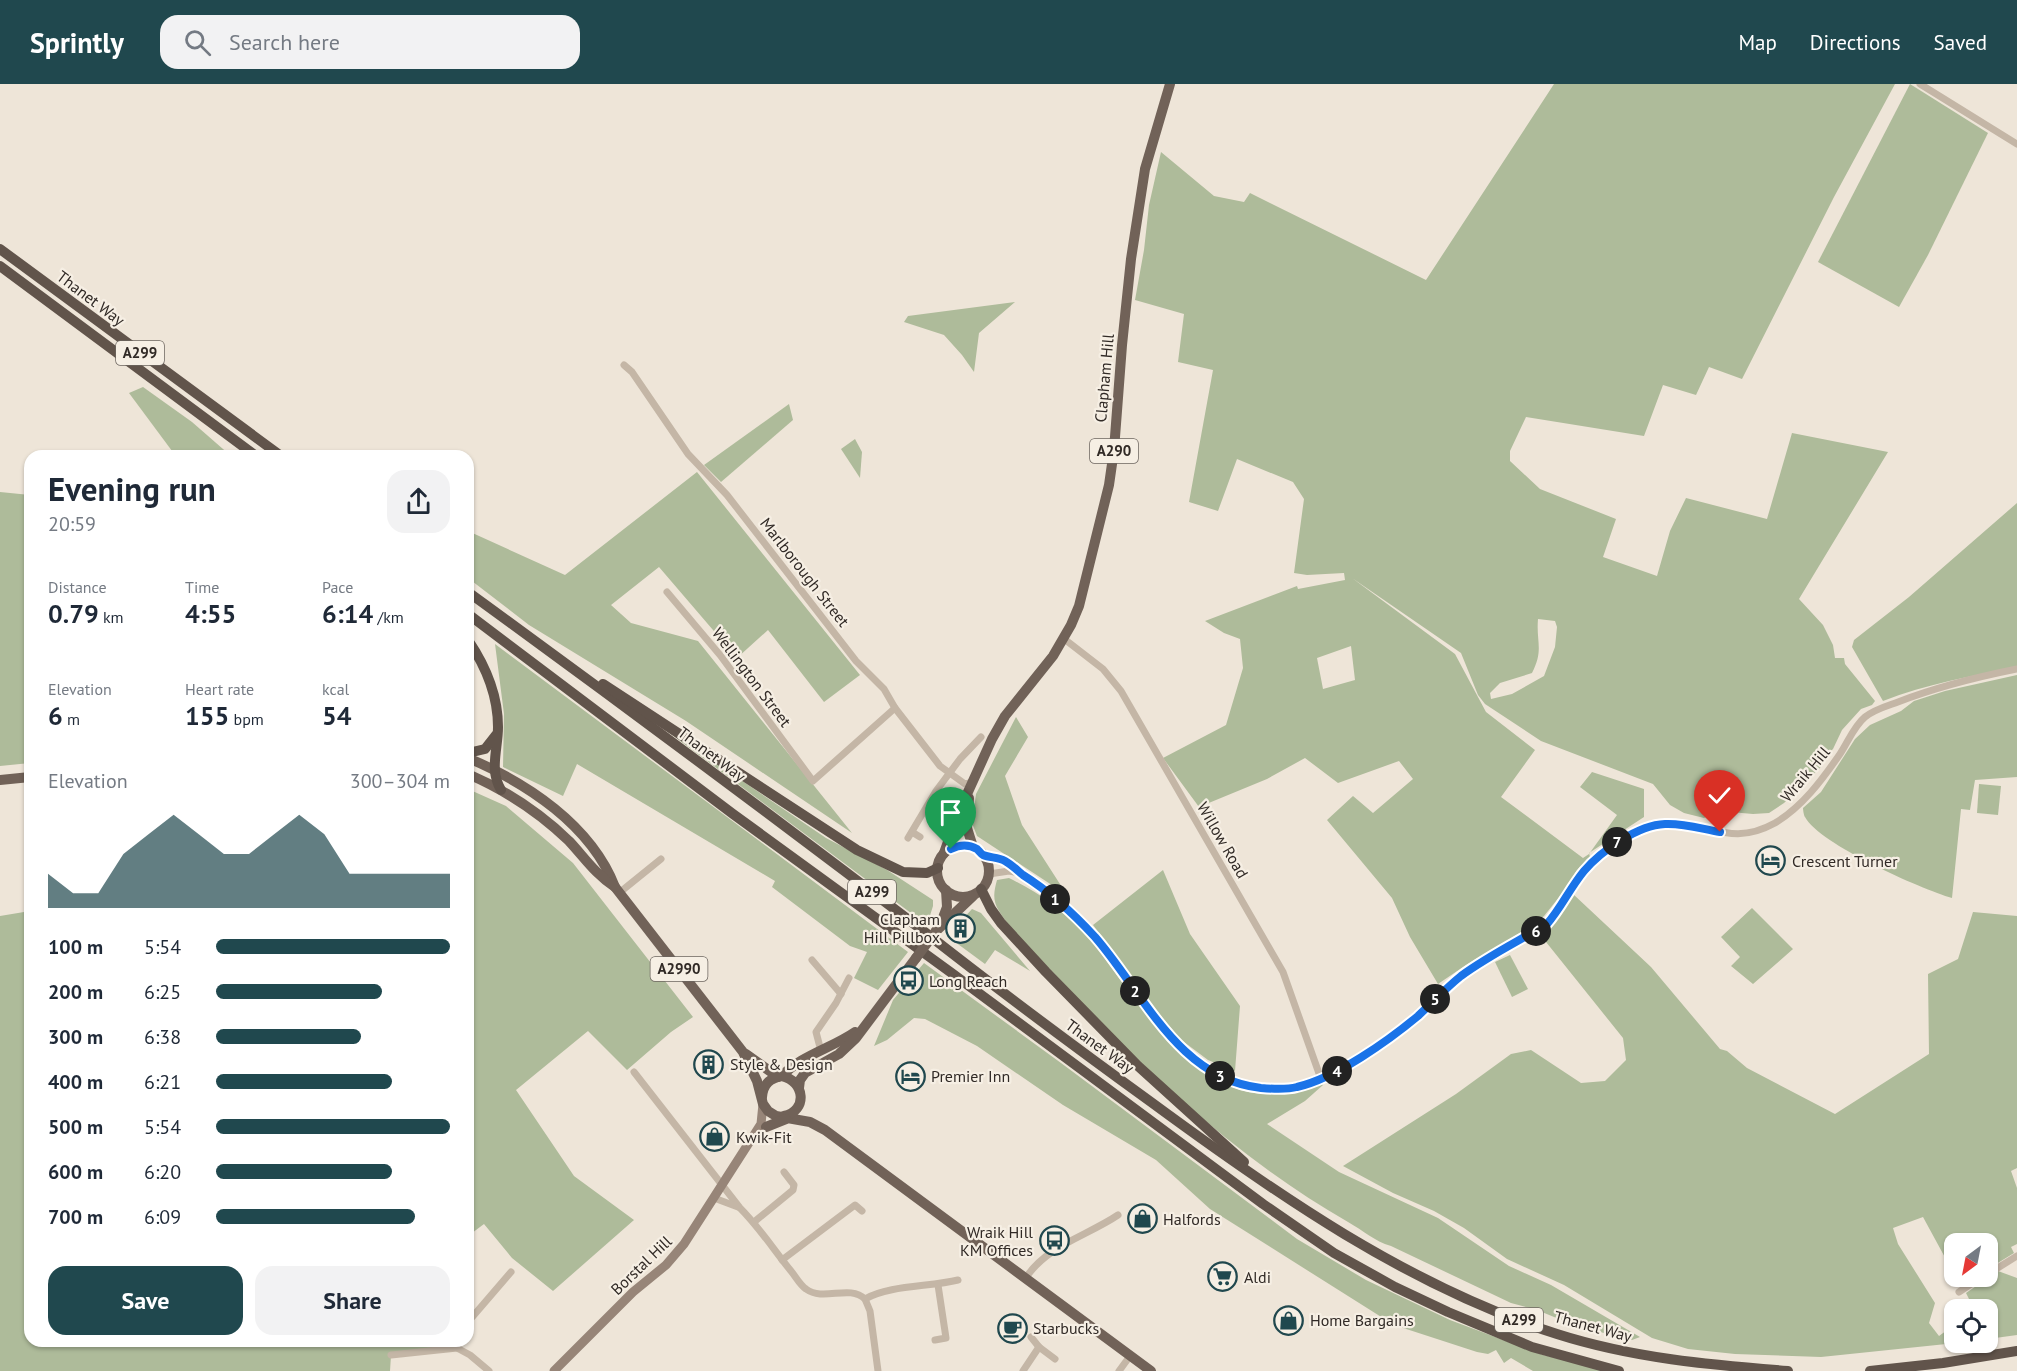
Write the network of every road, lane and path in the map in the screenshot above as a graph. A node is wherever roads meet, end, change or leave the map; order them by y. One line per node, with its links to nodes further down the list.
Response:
1 (1170, 84): 12 (main road, Clapham Hill / A290)
2 (1920, 84): 3 (street)
3 (2017, 144)
4 (0, 249): 8 (highway, Thanet Way / A299)
5 (0, 266): 7 (highway, Thanet Way / A299)
6 (624, 365): 16 (street, Marlborough Street)
7 (248, 450)
8 (273, 450)
9 (667, 592): 16 (street, Wellington Street)
10 (474, 596): 13 (highway, Thanet Way / A299)
11 (474, 619): 90 (highway, Thanet Way / A299)
12 (1063, 638): 26 (main road, Clapham Hill / A290); 48 (street, Willow Road)
13 (537, 642): 33 (highway); 58 (highway, Thanet Way / A299)
14 (474, 651): 17 (highway)
15 (2017, 669): 48 (street, Wraik Hill)
16 (895, 708): 22 (street, Marlborough Street)
17 (498, 733): 19 (highway); 21 (highway)
18 (981, 737): 22 (street)
19 (474, 752)
20 (474, 761): 21 (main road, A2990)
21 (494, 770): 27 (highway); 36 (main road, A2990)
22 (949, 773): 26 (street, Marlborough Street); 28 (street)
23 (474, 777): 27 (main road, A2990)
24 (24, 778): 25 (main road)
25 (0, 780)
26 (971, 785): 29 (main road, Clapham Hill / A290); 30 (main road, Clapham Hill / A290)
27 (501, 790): 36 (main road, A2990)
28 (920, 837)
29 (973, 847): 30 (main road); 31 (main road)
30 (944, 853): 33 (main road, A290)
31 (983, 855): 34 (street, Wraik Hill); 35 (main road)
32 (661, 859): 36 (street)
33 (938, 868): 37 (main road)
34 (1021, 873): 35 (street); 48 (street, Wraik Hill)
35 (988, 874): 38 (main road)
36 (617, 890): 45 (main road, A2990)
37 (946, 890): 38 (main road); 39 (main road)
38 (978, 891): 39 (main road); 58 (highway)
39 (936, 931): 43 (main road, bridge)
40 (812, 960): 42 (street)
41 (849, 978): 42 (street)
42 (841, 994): 44 (street)
43 (865, 1025): 44 (main road); 49 (main road)
44 (821, 1051): 47 (main road)
45 (743, 1052): 47 (main road, A2990); 50 (main road, A2990)
46 (634, 1072): 57 (street)
47 (780, 1076): 49 (main road, A2990); 50 (main road)
48 (1321, 1079)
49 (800, 1093): 51 (main road); 54 (main road, A2990)
50 (762, 1101): 51 (main road, A2990); 55 (main road, Borstal Hill)
51 (782, 1116): 52 (main road, A2990); 53 (main road, Borstal Hill)
52 (804, 1120): 53 (main road); 54 (main road, A2990)
53 (766, 1127): 55 (main road, Borstal Hill)
54 (825, 1130): 68 (main road, A2990)
55 (752, 1138): 57 (main road, Borstal Hill)
56 (784, 1172): 63 (street)
57 (723, 1186): 59 (main road, Borstal Hill); 60 (street)
58 (1277, 1191): 91 (highway, Thanet Way / A299)
59 (714, 1198): 60 (street); 85 (main road, Borstal Hill)
60 (740, 1208): 63 (street)
61 (862, 1211): 65 (street)
62 (1118, 1215): 68 (street)
63 (754, 1222): 65 (street)
64 (2017, 1256): 66 (street)
65 (782, 1260): 73 (street)
66 (1998, 1268)
67 (511, 1272): 74 (street)
68 (1025, 1279): 82 (main road, A2990)
69 (958, 1280): 70 (street)
70 (938, 1285): 73 (street); 76 (street)
71 (1966, 1287): 72 (street)
72 (1959, 1292)
73 (865, 1299): 86 (street)
74 (474, 1315)
75 (1031, 1337): 79 (street)
76 (935, 1340)
77 (440, 1347): 81 (street)
78 (461, 1347): 84 (street)
79 (1040, 1347): 83 (street); 87 (street)
80 (2017, 1351): 92 (highway)
81 (391, 1355)
82 (1130, 1356): 88 (street); 89 (main road, A2990)
83 (1055, 1359)
84 (489, 1371)
85 (554, 1371)
86 (878, 1371)
87 (1023, 1371)
88 (1119, 1371)
89 (1151, 1371)
90 (1619, 1371)
91 (1788, 1371)
92 (1870, 1371)

